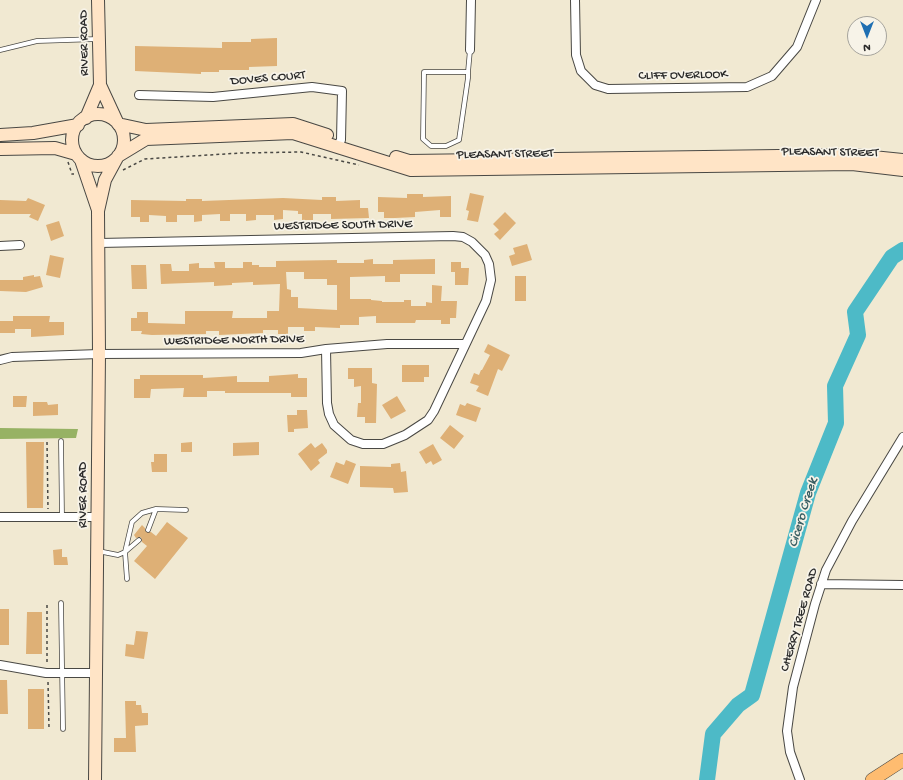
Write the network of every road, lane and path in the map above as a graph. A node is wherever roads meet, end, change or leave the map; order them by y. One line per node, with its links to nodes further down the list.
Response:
1 (98, 0): 5 (main road, RIVER ROAD)
2 (471, 0): 7 (street)
3 (575, 0): 4 (street, CLIFF OVERLOOK)
4 (816, 0)
5 (98, 39): 6 (lane); 9 (main road, RIVER ROAD)
6 (0, 50)
7 (470, 50): 8 (lane)
8 (468, 72): 8 (lane)
9 (100, 85): 11 (main road, RIVER ROAD); 12 (main road, RIVER ROAD)
10 (139, 95): 14 (street, DOVES COURT)
11 (82, 121): 12 (main road); 13 (main road); 17 (main road)
12 (118, 124): 14 (main road, PLEASANT STREET); 16 (main road)
13 (0, 135)
14 (339, 143): 16 (main road, PLEASANT STREET); 18 (main road, PLEASANT STREET); 19 (main road, PLEASANT STREET)
15 (0, 149): 17 (main road)
16 (118, 156): 17 (main road); 21 (main road, RIVER ROAD)
17 (74, 158): 20 (main road, RIVER ROAD); 20 (path)
18 (903, 160)
19 (903, 170)
20 (86, 174): 21 (main road, RIVER ROAD)
21 (98, 211): 22 (main road, RIVER ROAD)
22 (99, 243): 25 (street, WESTRIDGE SOUTH DRIVE); 27 (main road, RIVER ROAD)
23 (0, 246): 24 (street)
24 (20, 246)
25 (465, 344): 26 (street, WESTRIDGE NORTH DRIVE); 26 (street, WESTRIDGE SOUTH DRIVE)
26 (326, 349): 27 (street, WESTRIDGE NORTH DRIVE)
27 (99, 354): 28 (street, WESTRIDGE NORTH DRIVE); 41 (main road, RIVER ROAD)
28 (0, 360)
29 (903, 437): 47 (street, CHERRY TREE ROAD)
30 (61, 441): 40 (lane)
31 (47, 442): 33 (path)
32 (44, 474): 33 (path)
33 (47, 474): 35 (path)
34 (44, 497): 35 (path)
35 (48, 497): 38 (path)
36 (156, 509): 37 (lane); 42 (lane); 45 (lane)
37 (186, 510)
38 (48, 511)
39 (0, 517): 40 (street)
40 (62, 517): 41 (street)
41 (98, 517): 44 (main road, RIVER ROAD)
42 (148, 530)
43 (139, 540): 45 (lane)
44 (98, 551): 45 (lane); 56 (main road, RIVER ROAD)
45 (125, 552): 46 (lane)
46 (127, 579)
47 (821, 584): 48 (street); 66 (street, CHERRY TREE ROAD)
48 (903, 585)
49 (61, 603): 55 (lane)
50 (47, 605): 52 (path)
51 (44, 643): 52 (path)
52 (47, 643): 54 (path)
53 (0, 665): 55 (street)
54 (47, 668)
55 (62, 673): 56 (street); 63 (lane)
56 (97, 673): 65 (main road, RIVER ROAD)
57 (48, 679): 59 (path)
58 (45, 700): 59 (path)
59 (48, 700): 61 (path)
60 (45, 720): 61 (path)
61 (49, 720): 62 (path)
62 (49, 728)
63 (63, 729)
64 (903, 760): 67 (main road)
65 (95, 780)
66 (800, 780)
67 (872, 780)

